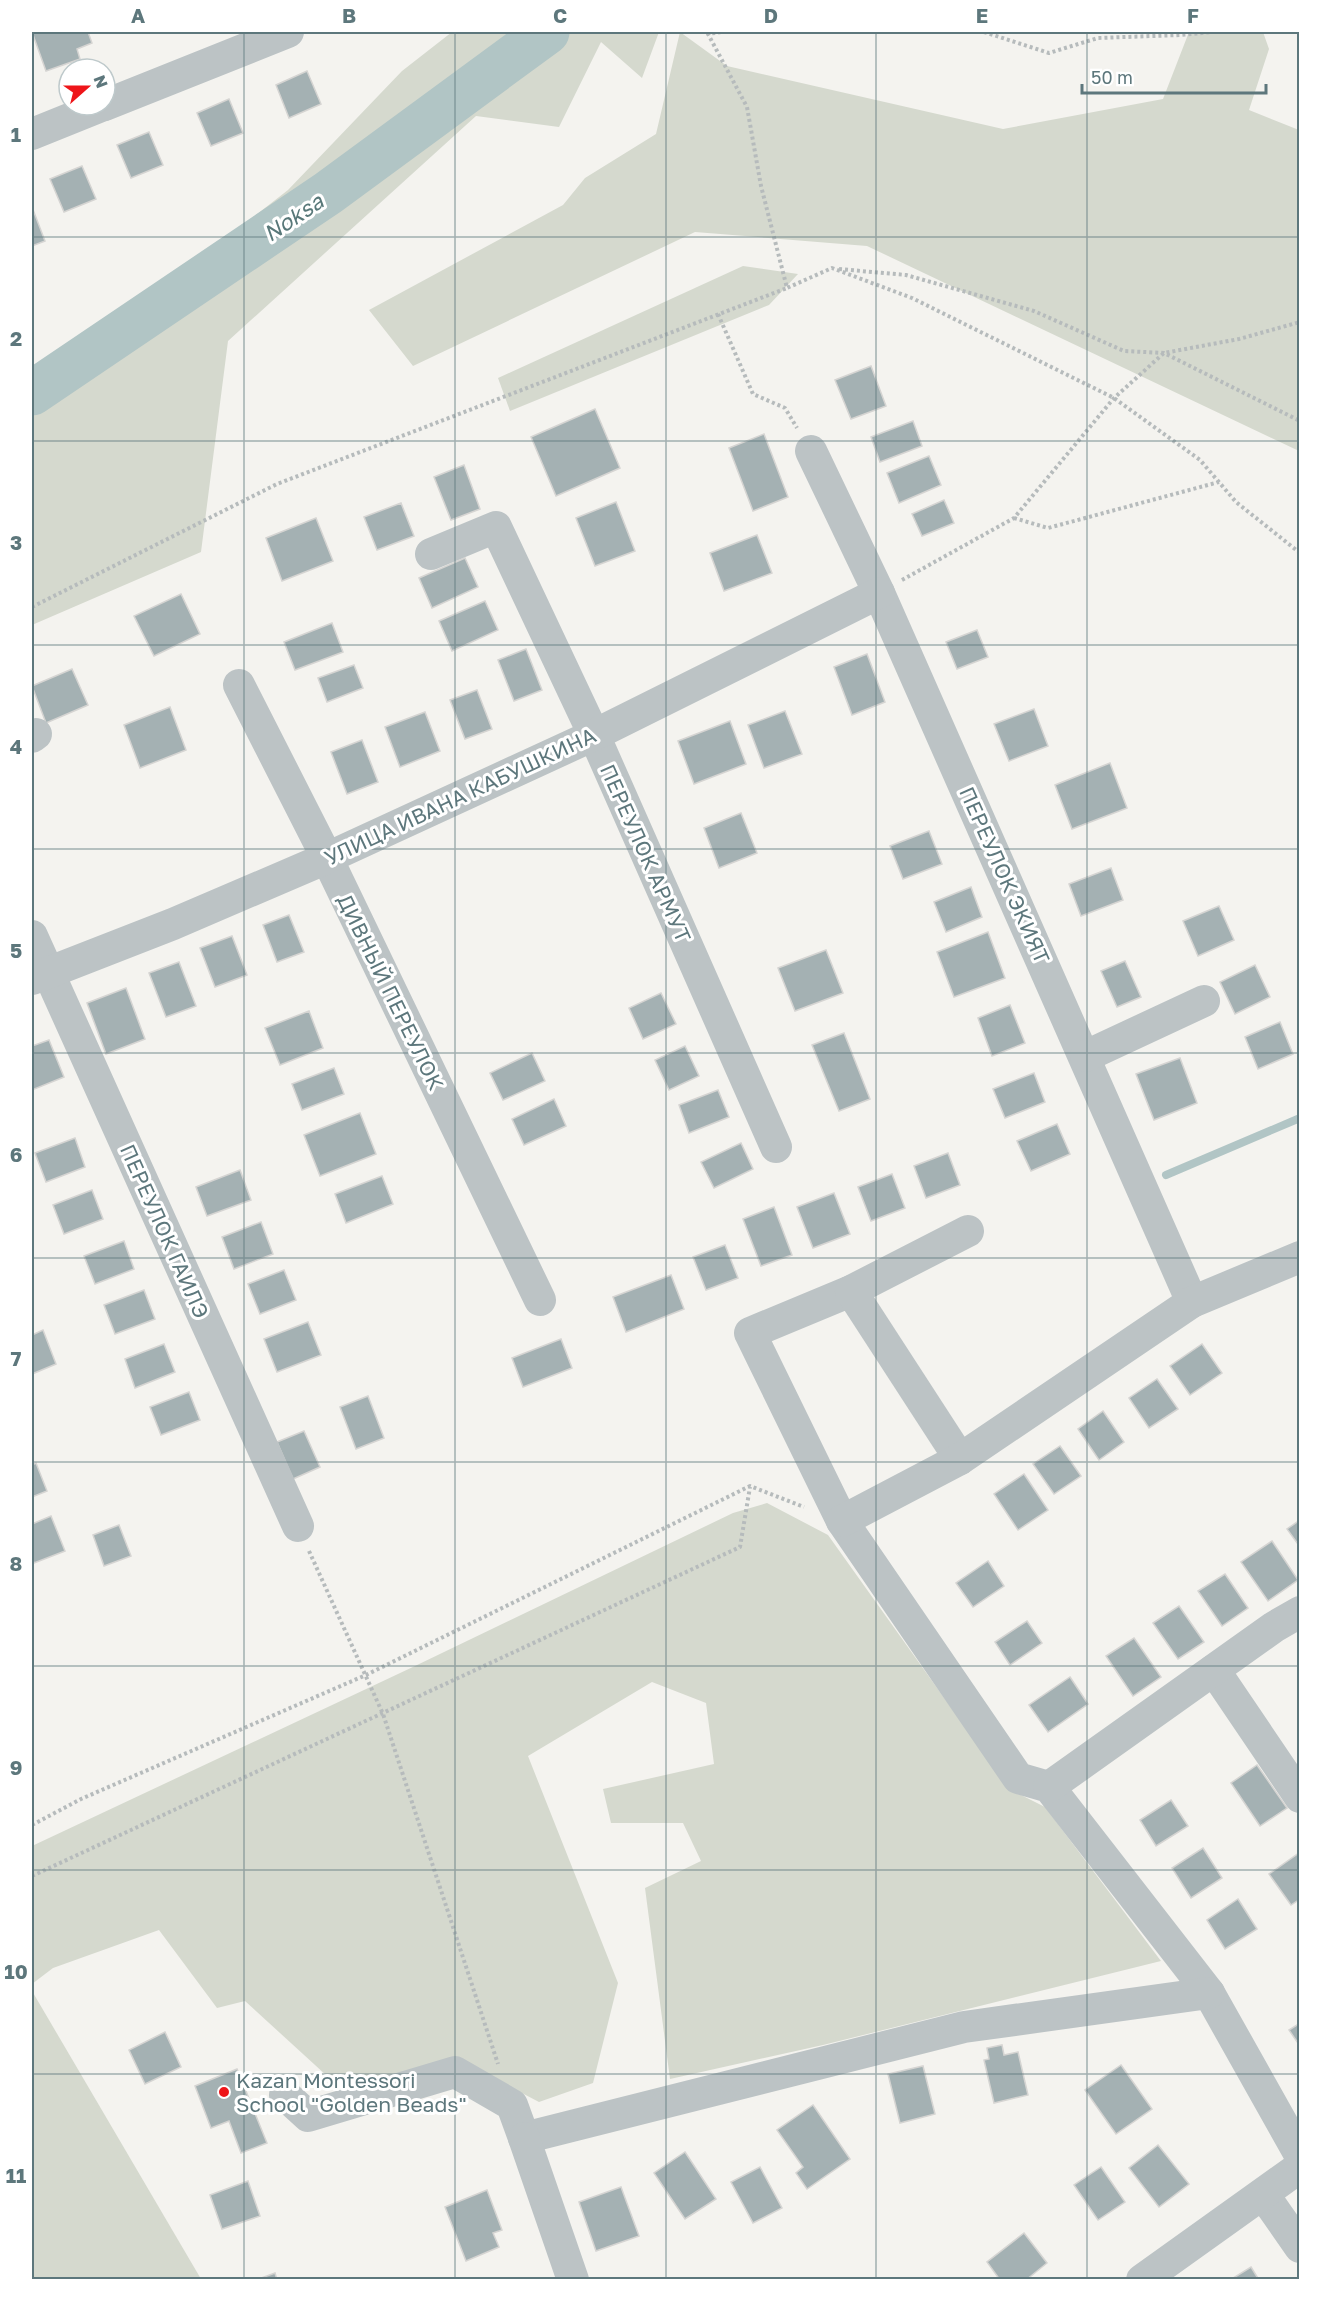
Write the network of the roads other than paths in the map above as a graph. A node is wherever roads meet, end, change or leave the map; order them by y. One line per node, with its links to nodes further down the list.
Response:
1 (288, 32): 2 (street)
2 (117, 100)
3 (75, 117): 4 (street)
4 (32, 134)
5 (811, 451): 7 (street, ПЕРЕУЛОК ЭКИЯТ)
6 (431, 554): 9 (street, ПЕРЕУЛОК АРМУТ)
7 (879, 593): 9 (street, УЛИЦА ИВАНА КАБУШКИНА); 14 (street, ПЕРЕУЛОК ЭКИЯТ)
8 (238, 685): 10 (street, ДИВНЫЙ ПЕРЕУЛОК)
9 (594, 735): 10 (street, УЛИЦА ИВАНА КАБУШКИНА); 15 (street, ПЕРЕУЛОК АРМУТ)
10 (327, 858): 12 (street, УЛИЦА ИВАНА КАБУШКИНА); 19 (street, ДИВНЫЙ ПЕРЕУЛОК)
11 (32, 936): 12 (street, ПЕРЕУЛОК ГАИЛЭ)
12 (40, 976): 23 (street, ПЕРЕУЛОК ГАИЛЭ)
13 (1204, 1001): 14 (street)
14 (1086, 1056): 20 (street, ПЕРЕУЛОК ЭКИЯТ)
15 (776, 1147)
16 (968, 1231): 18 (street)
17 (1299, 1257): 20 (street)
18 (851, 1291): 21 (street); 22 (street)
19 (540, 1300)
20 (1192, 1302): 21 (street)
21 (960, 1459): 22 (street)
22 (842, 1521): 26 (street)
23 (298, 1526)
24 (1299, 1612): 25 (street)
25 (1214, 1670): 26 (street); 27 (street)
26 (1049, 1787): 28 (street)
27 (1299, 1797)
28 (1209, 1993): 30 (street); 31 (street)
29 (285, 2095): 30 (street)
30 (524, 2138): 36 (street)
31 (1299, 2154)
32 (1299, 2167): 33 (street)
33 (1263, 2194): 34 (street); 35 (street)
34 (1299, 2247)
35 (1155, 2276)
36 (573, 2280)

